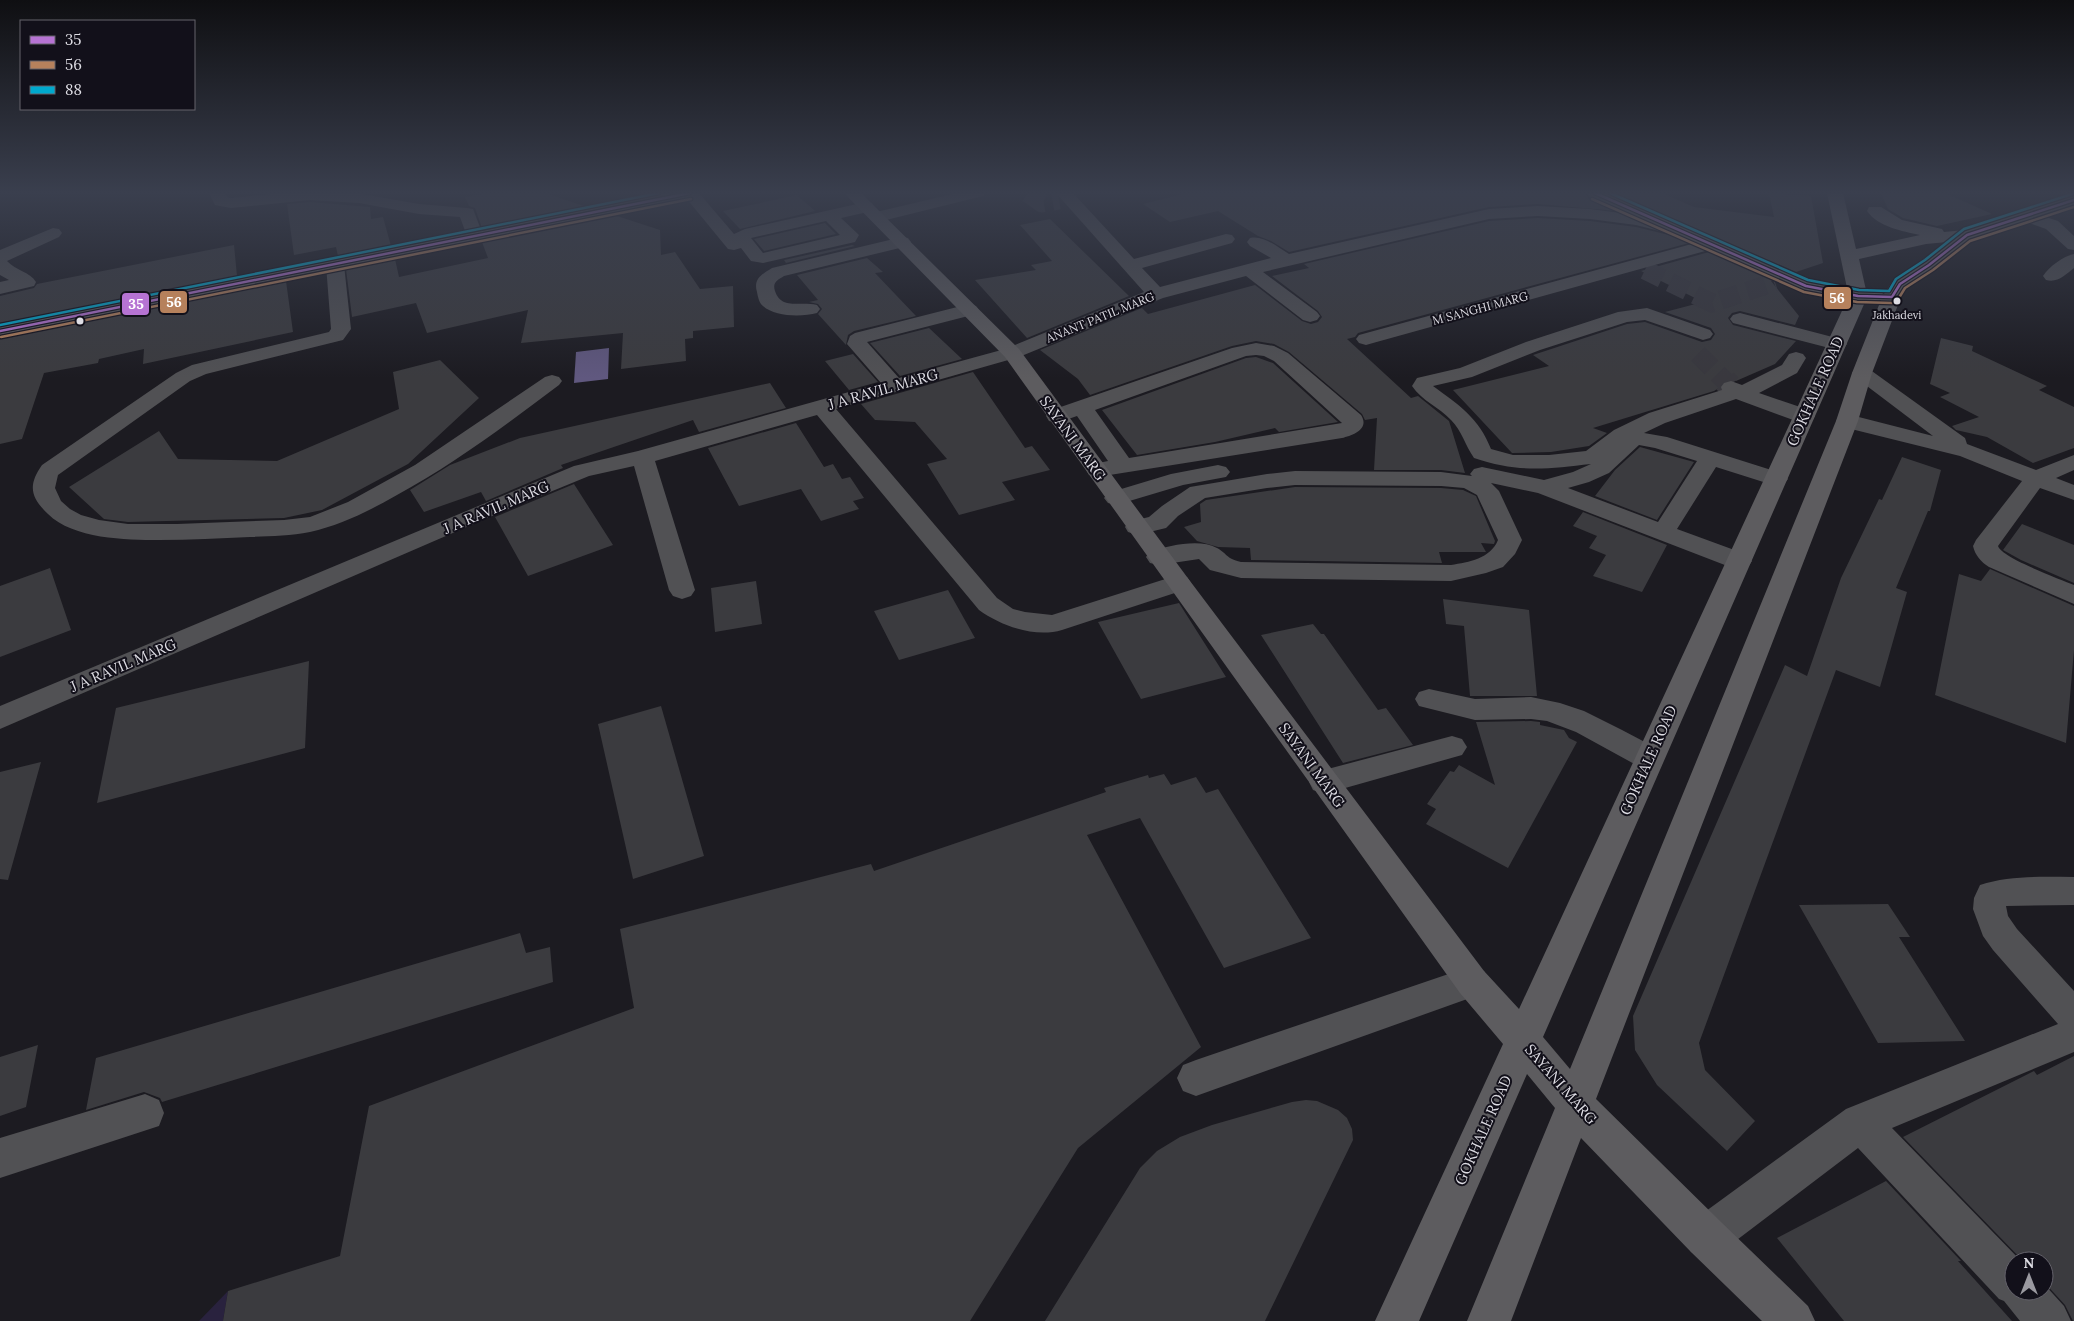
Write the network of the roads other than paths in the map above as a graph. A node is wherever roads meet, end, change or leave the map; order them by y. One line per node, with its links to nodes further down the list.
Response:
1 (383, 255): 23 (main road)
2 (755, 255): 3 (street)
3 (777, 255)
4 (822, 255): 24 (street)
5 (850, 255): 31 (street)
6 (887, 255): 18 (street)
7 (914, 255): 32 (main road, SAYANI MARG)
8 (1133, 255): 19 (street)
9 (1157, 255): 19 (street)
10 (1277, 255): 21 (street)
11 (1310, 255): 21 (street, ANANT PATIL MARG)
12 (1679, 255): 36 (street, M SANGHI MARG)
13 (1732, 255): 28 (main road)
14 (1856, 255): 17 (main road)
15 (1884, 255): 29 (main road)
16 (1943, 255): 29 (main road)
17 (1850, 256): 28 (main road)
18 (882, 259)
19 (1138, 259): 30 (street)
20 (2074, 259): 26 (street)
21 (1286, 260): 25 (street, ANANT PATIL MARG)
22 (0, 264): 27 (street)
23 (335, 265): 35 (main road); 42 (street)
24 (744, 267)
25 (1249, 270): 30 (street, ANANT PATIL MARG); 33 (street)
26 (2052, 276)
27 (0, 288)
28 (1857, 288): 29 (main road); 38 (main road, GOKHALE ROAD)
29 (1896, 290): 41 (main road)
30 (1156, 294): 39 (street, ANANT PATIL MARG)
31 (810, 310)
32 (969, 310): 39 (main road, SAYANI MARG); 43 (street)
33 (1310, 316)
34 (1740, 319): 38 (street)
35 (0, 331)
36 (1366, 339)
37 (1697, 341): 44 (street)
38 (1837, 344): 47 (main road, GOKHALE ROAD)
39 (1012, 353): 43 (street, J A RAVIL MARG); 46 (main road, SAYANI MARG)
40 (1796, 358): 44 (street)
41 (1862, 373): 48 (main road); 49 (street)
42 (552, 381)
43 (894, 386): 45 (street, J A RAVIL MARG)
44 (1733, 389): 47 (street)
45 (822, 406): 50 (street, J A RAVIL MARG); 64 (street)
46 (1070, 411): 53 (main road, SAYANI MARG); 53 (street)
47 (1804, 416): 55 (main road, GOKHALE ROAD)
48 (1847, 421): 49 (street); 78 (main road)
49 (1968, 451): 54 (street)
50 (643, 457): 65 (street); 68 (street, J A RAVIL MARG)
51 (1711, 458): 55 (street); 56 (street); 60 (street)
52 (2074, 462): 54 (street)
53 (1110, 468): 58 (main road, SAYANI MARG)
54 (2036, 478): 57 (street); 66 (street)
55 (1776, 479): 63 (main road, GOKHALE ROAD)
56 (1544, 487): 58 (street); 60 (street)
57 (2074, 493)
58 (1116, 498): 59 (main road, SAYANI MARG)
59 (1150, 523): 61 (street); 61 (street); 62 (main road, SAYANI MARG)
60 (1663, 532): 63 (street)
61 (1186, 552): 62 (street)
62 (1159, 557): 64 (main road, SAYANI MARG)
63 (1739, 560): 70 (main road, GOKHALE ROAD)
64 (1178, 584): 71 (main road, SAYANI MARG)
65 (682, 590)
66 (2074, 595)
67 (1429, 699): 70 (street)
68 (0, 718)
69 (1452, 747): 71 (street)
70 (1649, 758): 76 (main road, GOKHALE ROAD)
71 (1324, 782): 73 (main road, SAYANI MARG)
72 (2074, 891): 74 (street)
73 (1472, 982): 76 (main road, SAYANI MARG); 77 (street)
74 (2074, 1016)
75 (2074, 1035): 80 (street)
76 (1523, 1040): 78 (main road, SAYANI MARG); 85 (main road, GOKHALE ROAD)
77 (1196, 1078)
78 (1575, 1104): 82 (main road, SAYANI MARG); 86 (main road)
79 (145, 1113): 81 (street)
80 (1860, 1122): 82 (street); 83 (street)
81 (0, 1158)
82 (1706, 1237): 87 (main road, SAYANI MARG)
83 (2004, 1273)
84 (2031, 1301): 88 (street)
85 (1397, 1321)
86 (1490, 1321)
87 (1793, 1321)
88 (2050, 1321)

